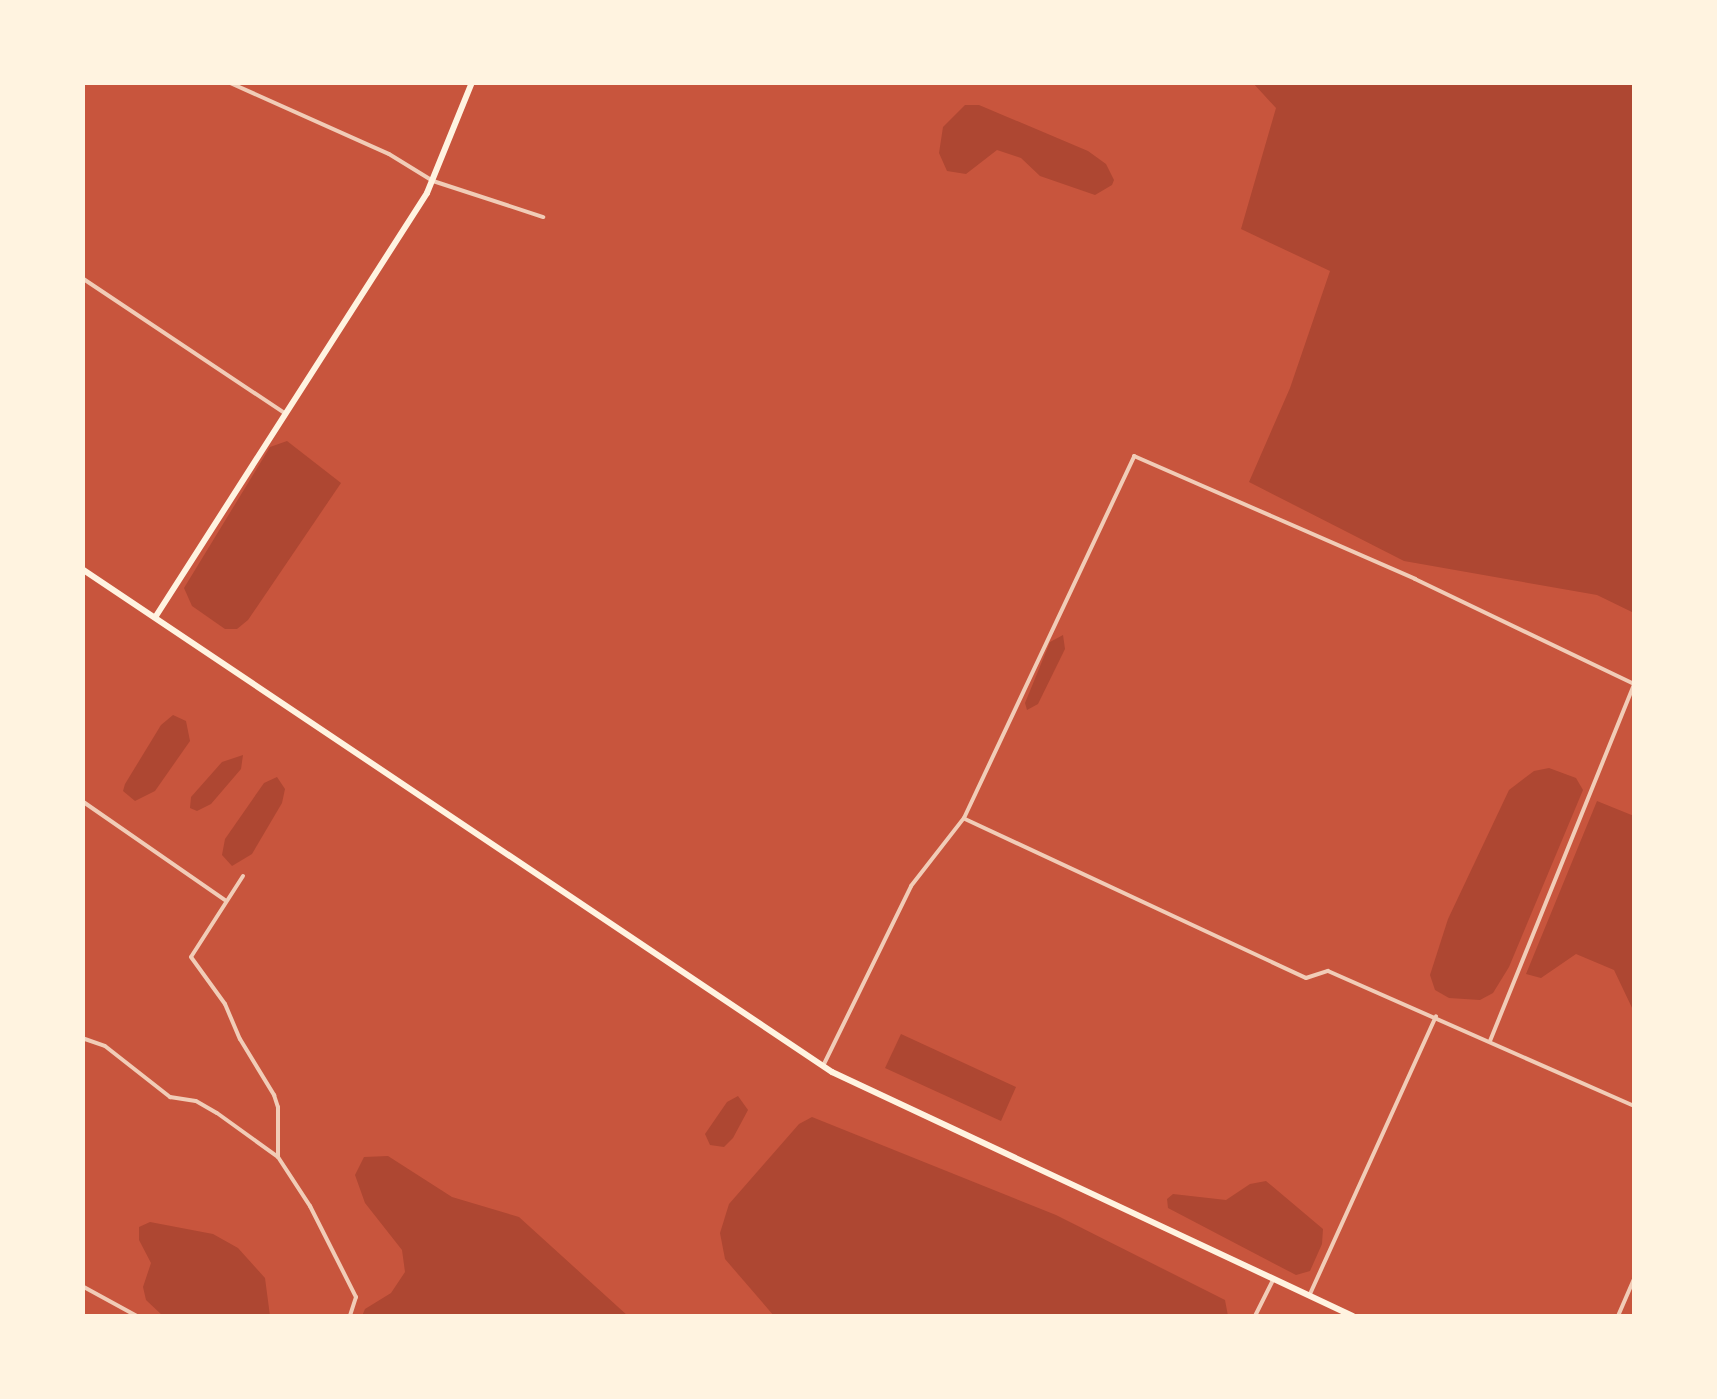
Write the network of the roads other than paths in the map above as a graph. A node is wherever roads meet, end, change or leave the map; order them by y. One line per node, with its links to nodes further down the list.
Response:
1 (228, 82): 3 (street)
2 (472, 82): 3 (main road)
3 (433, 180): 4 (street); 6 (main road)
4 (543, 218)
5 (82, 278): 6 (street)
6 (286, 414): 8 (main road)
7 (82, 568): 8 (main road)
8 (156, 616): 17 (main road)
9 (1634, 685): 11 (street); 16 (street)
10 (82, 801): 13 (street)
11 (964, 818): 14 (street); 17 (street)
12 (243, 876): 13 (street)
13 (225, 900): 19 (street)
14 (1436, 1016): 16 (street); 23 (street)
15 (82, 1038): 19 (street)
16 (1490, 1041): 18 (street)
17 (823, 1066): 21 (main road)
18 (1634, 1106)
19 (278, 1158): 25 (street)
20 (1634, 1278): 28 (street)
21 (1273, 1280): 23 (main road); 26 (street)
22 (82, 1286): 24 (street)
23 (1309, 1296): 27 (main road)
24 (137, 1316)
25 (350, 1316)
26 (1255, 1316)
27 (1353, 1316)
28 (1618, 1316)

